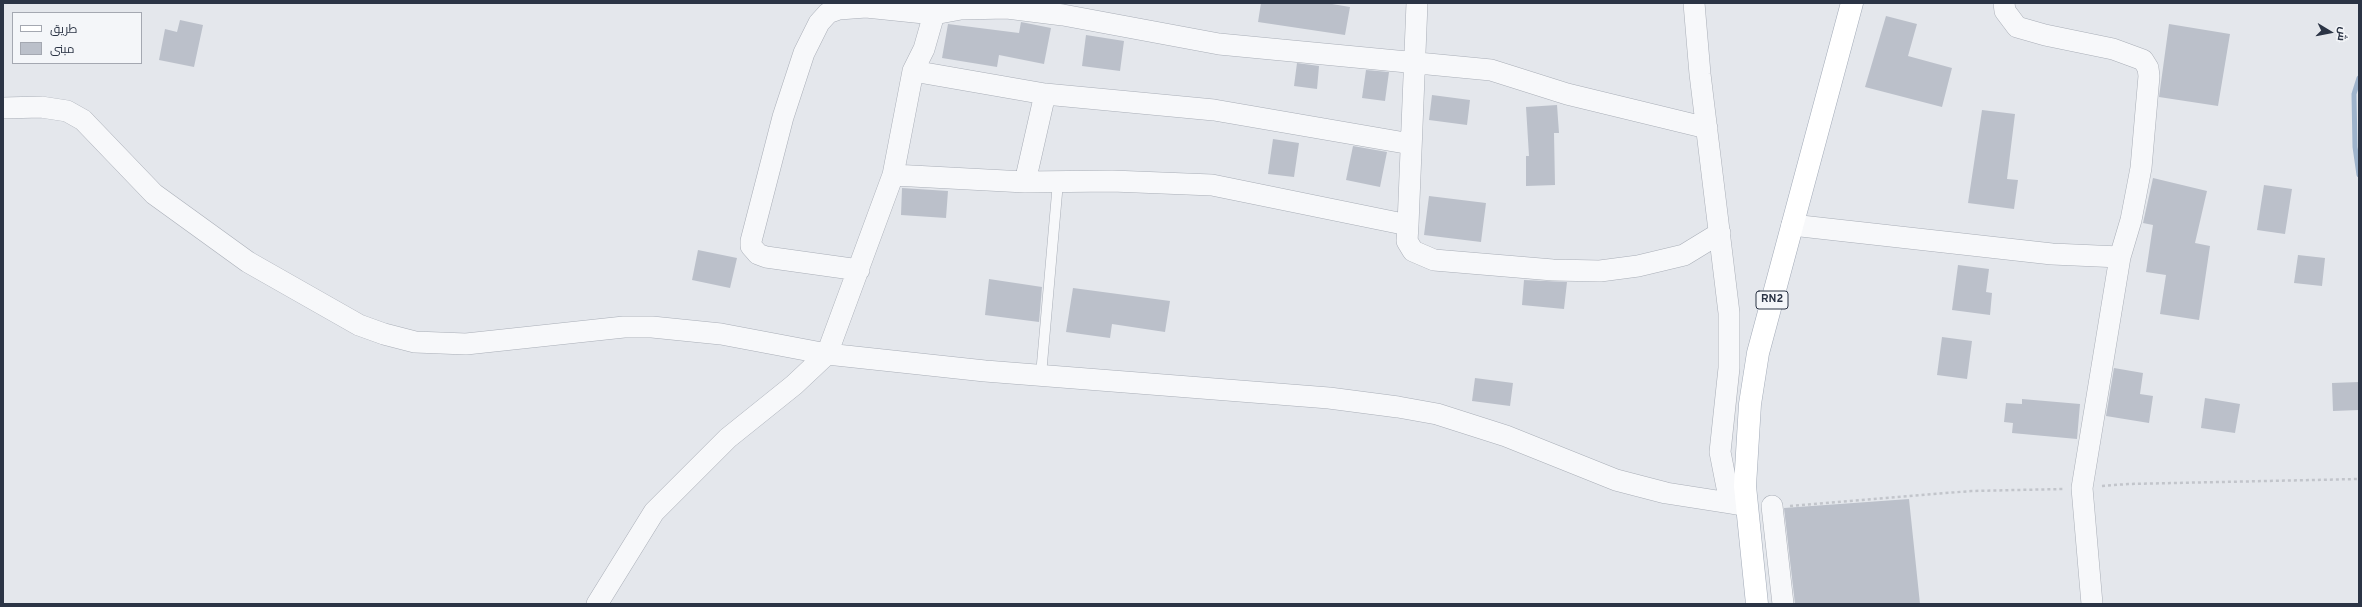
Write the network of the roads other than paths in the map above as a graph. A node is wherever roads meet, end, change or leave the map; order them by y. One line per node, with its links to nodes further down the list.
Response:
1 (1417, 3): 6 (street)
2 (1694, 3): 10 (street)
3 (1852, 3): 16 (main road, RN2)
4 (2004, 3): 18 (street)
5 (934, 14): 6 (street); 7 (street); 19 (street)
6 (1415, 63): 10 (street); 11 (street)
7 (913, 72): 8 (street); 12 (street)
8 (1045, 94): 11 (street); 13 (street)
9 (3, 108): 20 (street)
10 (1707, 128): 17 (street)
11 (1411, 144): 15 (street)
12 (893, 175): 13 (street); 19 (street)
13 (1025, 182): 14 (street)
14 (1058, 182): 15 (street); 21 (lane)
15 (1408, 225): 17 (street)
16 (1792, 225): 18 (street); 22 (main road, RN2)
17 (1720, 233): 22 (street)
18 (2120, 257): 27 (street)
19 (860, 270): 20 (street)
20 (827, 354): 21 (street); 24 (street)
21 (1041, 375): 22 (street)
22 (1739, 504): 25 (main road, RN2)
23 (1772, 506): 26 (street)
24 (597, 604)
25 (1757, 604)
26 (1783, 604)
27 (2092, 604)

